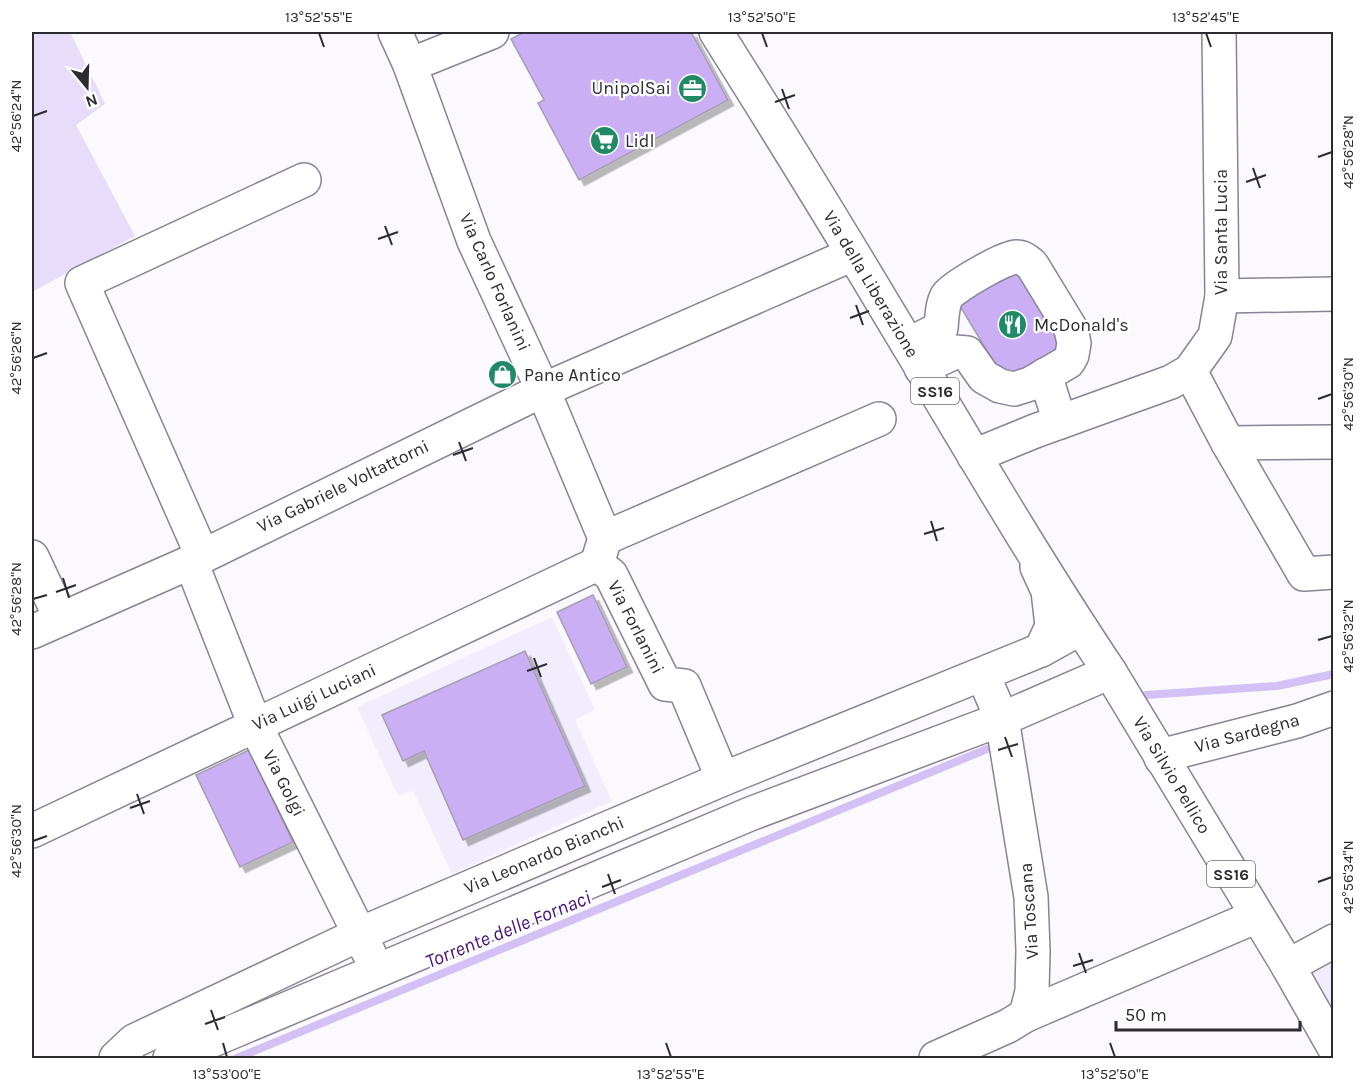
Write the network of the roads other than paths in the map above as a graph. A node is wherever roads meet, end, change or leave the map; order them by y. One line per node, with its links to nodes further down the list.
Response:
1 (396, 32): 5 (street, Via Carlo Forlanini)
2 (492, 32): 5 (street)
3 (716, 32): 7 (street, Via della Liberazione / SS16)
4 (1219, 32): 9 (street, Via Santa Lucia)
5 (410, 65): 13 (street, Via Carlo Forlanini)
6 (304, 180): 22 (street, Via Golgi)
7 (853, 254): 10 (street, Via della Liberazione / SS16); 13 (street, Via Gabriele Voltattorni)
8 (1334, 294): 9 (street)
9 (1222, 296): 11 (street, Via Santa Lucia)
10 (915, 356): 12 (street); 12 (street); 18 (street, Via della Liberazione / SS16)
11 (1190, 371): 15 (street, Via Santa Lucia); 16 (street)
12 (1045, 375): 15 (street)
13 (543, 390): 20 (street, Via Carlo Forlanini); 22 (street, Via Gabriele Voltattorni)
14 (879, 419): 20 (street, Via Luigi Luciani)
15 (1060, 422): 18 (street, Via Santa Lucia)
16 (1228, 442): 17 (street); 23 (street)
17 (1334, 442)
18 (974, 456): 19 (street, Via della Liberazione / SS16)
19 (1018, 528): 25 (street, Via della Liberazione / SS16); 27 (street)
20 (601, 551): 32 (street, Via Luigi Luciani); 34 (street, Via Forlanini)
21 (32, 557): 24 (street)
22 (197, 558): 24 (street, Via Gabriele Voltattorni); 32 (street, Via Golgi)
23 (1334, 572)
24 (61, 619): 26 (street, Via Gabriele Voltattorni)
25 (1081, 628): 27 (street, Via Leonardo Bianchi); 28 (street, Via Silvio Pellico / SS16)
26 (32, 632)
27 (1041, 650): 29 (street, Via Leonardo Bianchi)
28 (1110, 672): 31 (street); 33 (street, Via Silvio Pellico / SS16)
29 (983, 675): 31 (street); 34 (street, Via Leonardo Bianchi)
30 (1334, 708): 33 (street, Via Sardegna)
31 (1002, 718): 40 (street); 41 (street, Via Toscana)
32 (255, 724): 35 (street, Via Luigi Luciani); 37 (street, Via Golgi)
33 (1161, 758): 36 (street, Via Silvio Pellico / SS16)
34 (723, 778): 37 (street, Via Leonardo Bianchi)
35 (32, 831)
36 (1257, 916): 39 (street, Via Silvio Pellico / SS16); 41 (street)
37 (360, 934): 40 (street, Via Golgi); 44 (street, Via Leonardo Bianchi)
38 (1334, 941): 39 (street)
39 (1288, 966): 42 (street, Via Silvio Pellico / SS16)
40 (378, 972): 45 (street)
41 (1026, 1015): 43 (street)
42 (1334, 1047)
43 (949, 1056)
44 (116, 1059)
45 (170, 1059)

